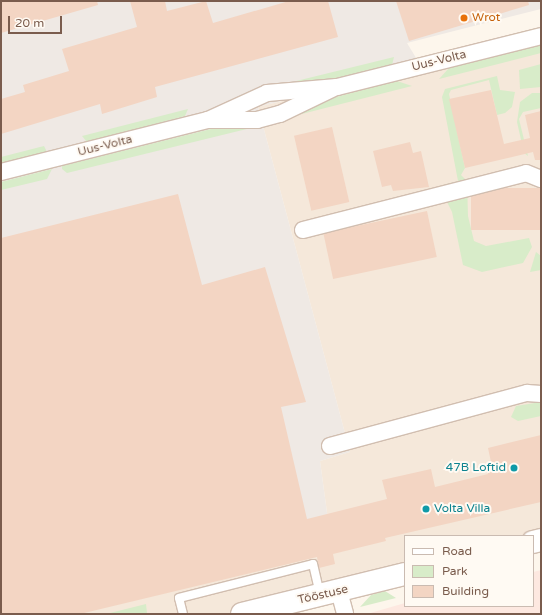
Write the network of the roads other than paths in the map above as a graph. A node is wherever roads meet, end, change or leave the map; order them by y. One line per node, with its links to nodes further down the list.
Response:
1 (541, 36): 2 (street, Uus-Volta)
2 (337, 87): 3 (street, Uus-Volta); 3 (street, Uus-Volta)
3 (208, 120): 4 (street, Uus-Volta)
4 (1, 172)
5 (541, 179): 6 (street)
6 (303, 230)
7 (541, 394): 8 (street)
8 (330, 446)
9 (404, 574): 10 (street, Tööstuse)
10 (330, 593): 11 (lane); 12 (street, Tööstuse); 13 (street)
11 (183, 614)
12 (242, 614)
13 (345, 614)

